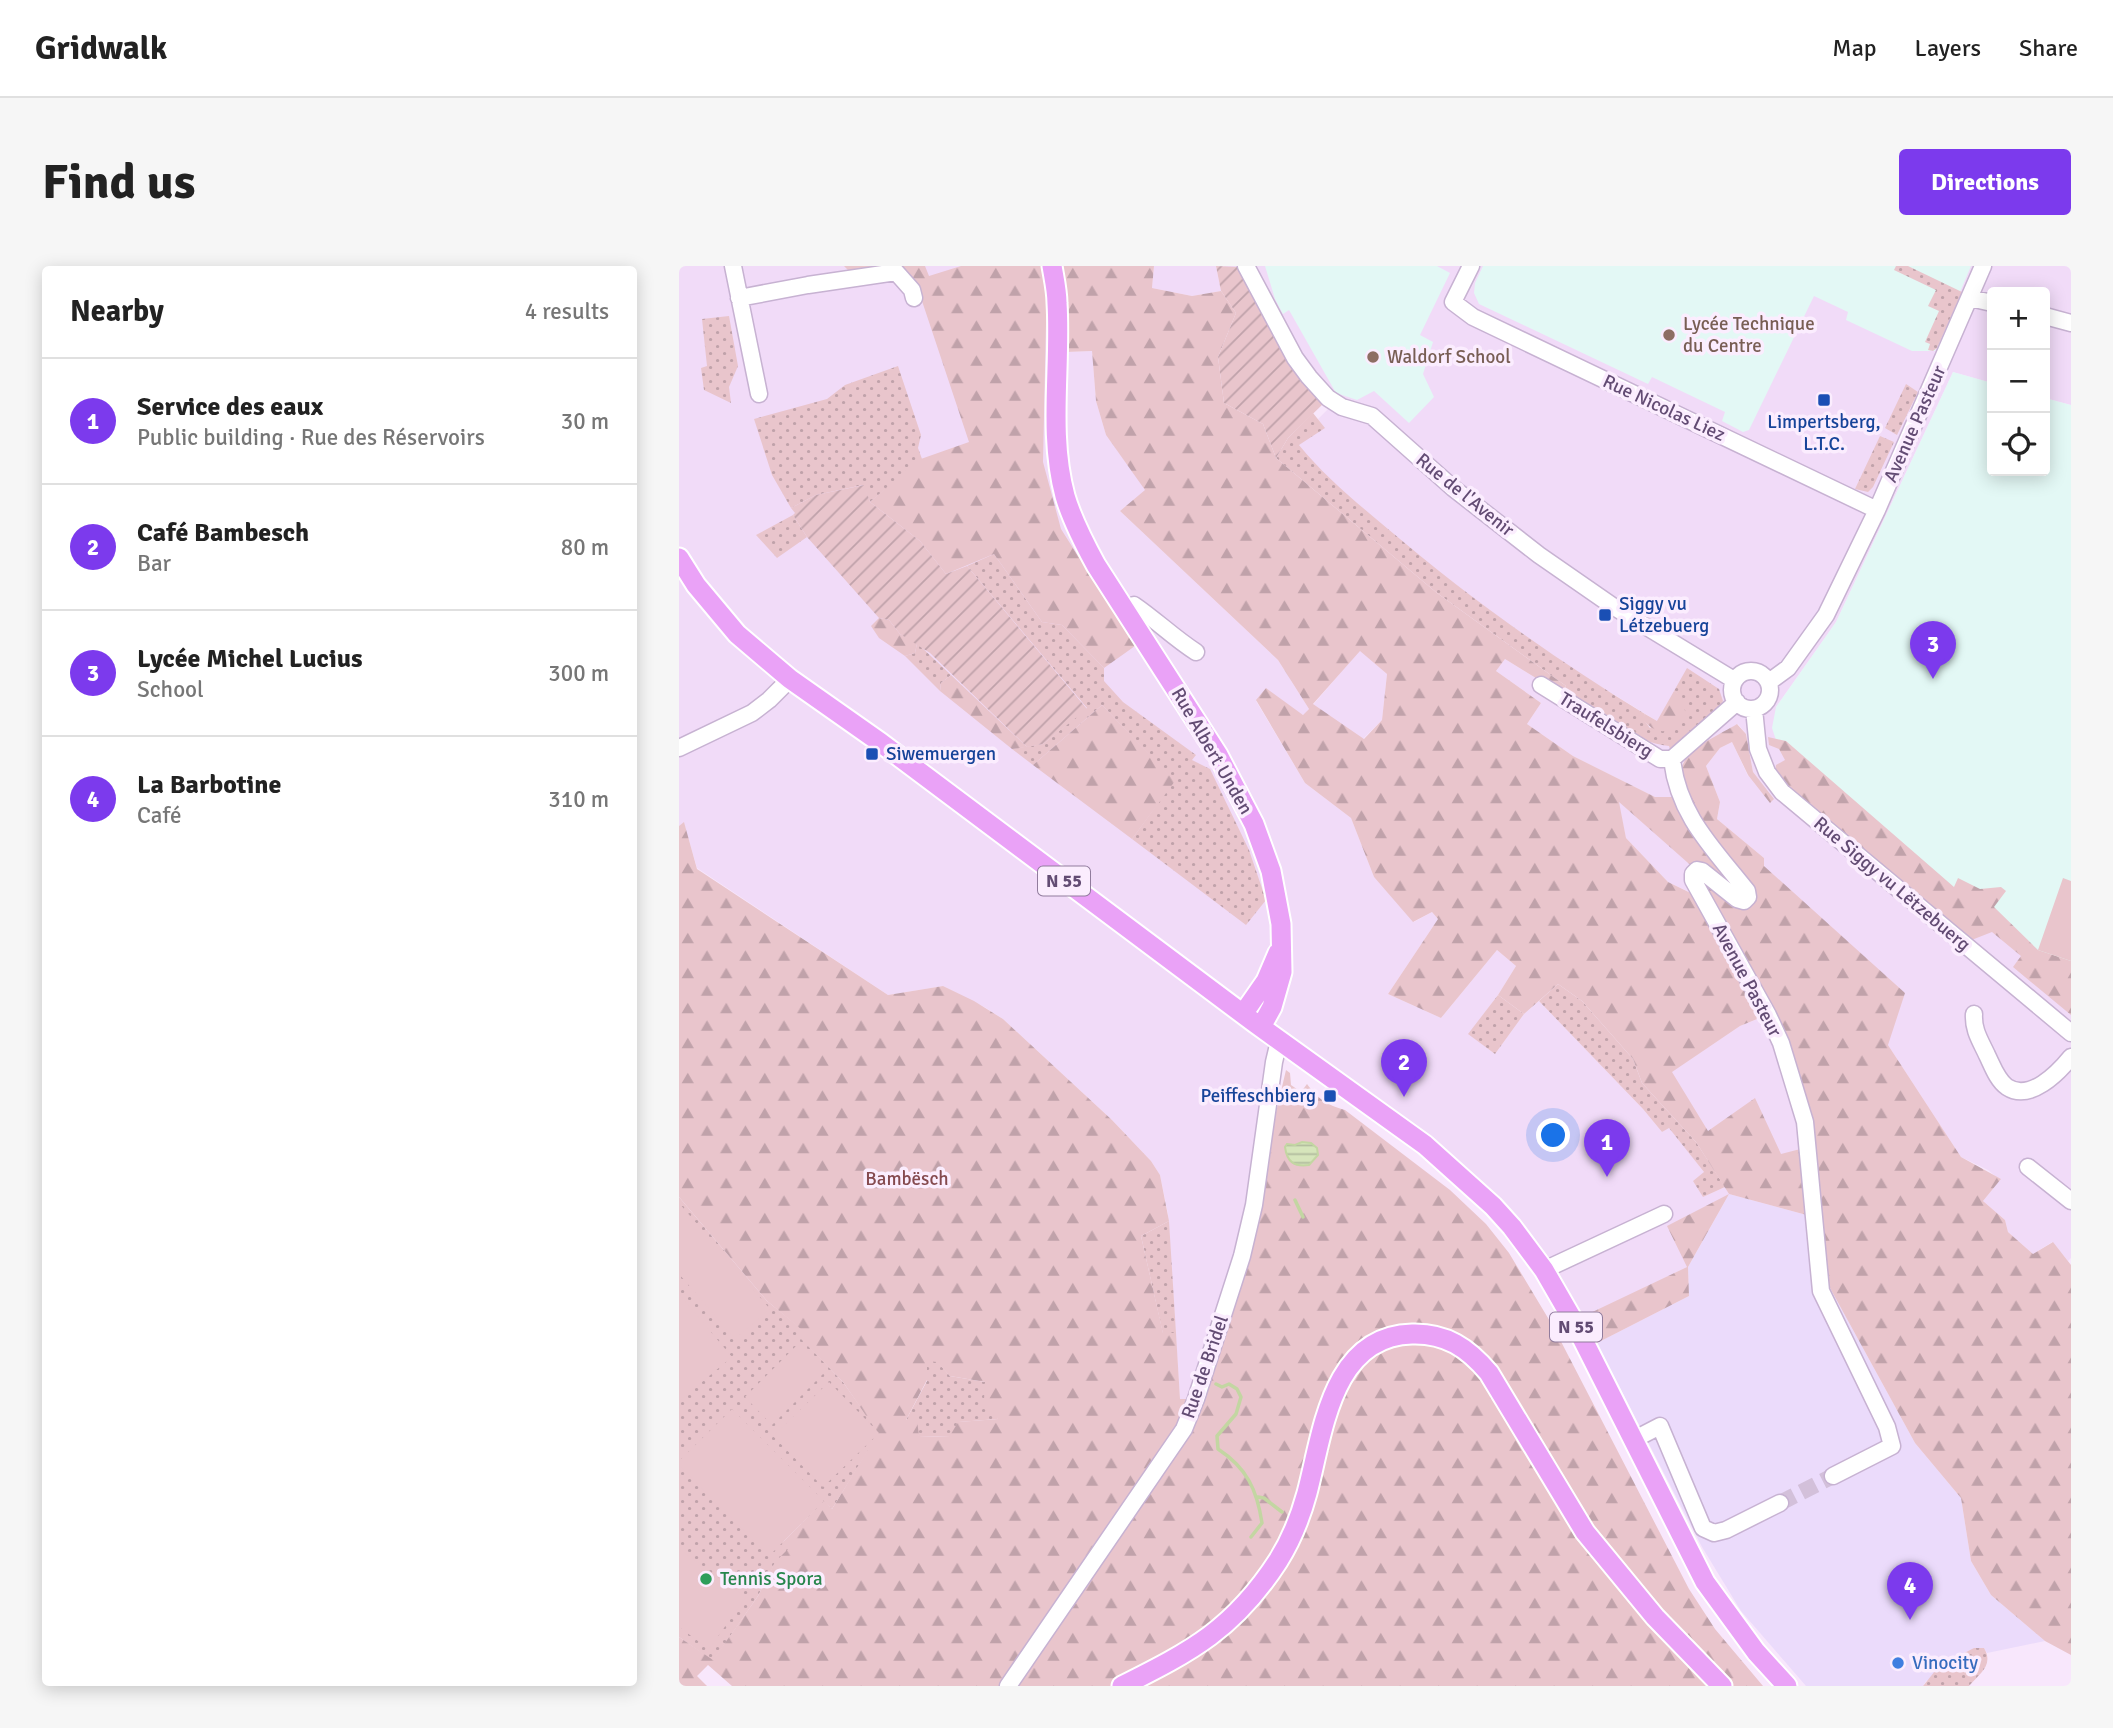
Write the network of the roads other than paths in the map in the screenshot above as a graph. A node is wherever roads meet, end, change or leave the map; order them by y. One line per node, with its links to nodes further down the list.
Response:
1 (733, 266): 6 (street)
2 (1052, 266): 15 (main road, Rue Albert Unden)
3 (1246, 266): 18 (street, Rue de l'Avenir)
4 (1471, 266): 13 (street, Rue Nicolas Liez)
5 (1983, 266): 8 (street, Avenue Pasteur)
6 (739, 298): 7 (street); 12 (street)
7 (914, 298)
8 (1970, 298): 9 (street); 13 (street, Avenue Pasteur)
9 (1987, 302)
10 (2050, 317): 11 (street)
11 (2071, 323)
12 (759, 394)
13 (1877, 510): 19 (street, Avenue Pasteur)
14 (679, 558): 17 (main road, N 55)
15 (1124, 609): 16 (street); 25 (main road, Rue Albert Unden)
16 (1196, 652)
17 (790, 678): 23 (street); 26 (main road, N 55)
18 (1734, 681): 19 (street); 21 (street)
19 (1769, 681): 22 (street, Avenue Pasteur)
20 (1541, 685): 24 (street, Traufelsbierg)
21 (1737, 702): 22 (street); 24 (street)
22 (1754, 709): 29 (street, Rue Siggy vu Lëtzebuerg)
23 (679, 748)
24 (1672, 758): 37 (street, Avenue Pasteur)
25 (1281, 946): 26 (main road, Rue Albert Unden); 28 (main road, Rue Albert Unden)
26 (1243, 1014): 28 (main road, N 55)
27 (1974, 1014): 31 (street)
28 (1261, 1027): 30 (main road, N 55)
29 (2071, 1033)
30 (1279, 1041): 35 (main road, N 55); 39 (street, Rue de Bridel)
31 (2071, 1057)
32 (2028, 1167): 33 (street)
33 (2071, 1201)
34 (1664, 1214): 35 (street)
35 (1544, 1270): 36 (main road, N 55)
36 (1633, 1440): 38 (street); 42 (main road, N 55)
37 (1833, 1476)
38 (1780, 1503)
39 (1007, 1686)
40 (1122, 1686): 41 (main road)
41 (1722, 1686)
42 (1787, 1686)

